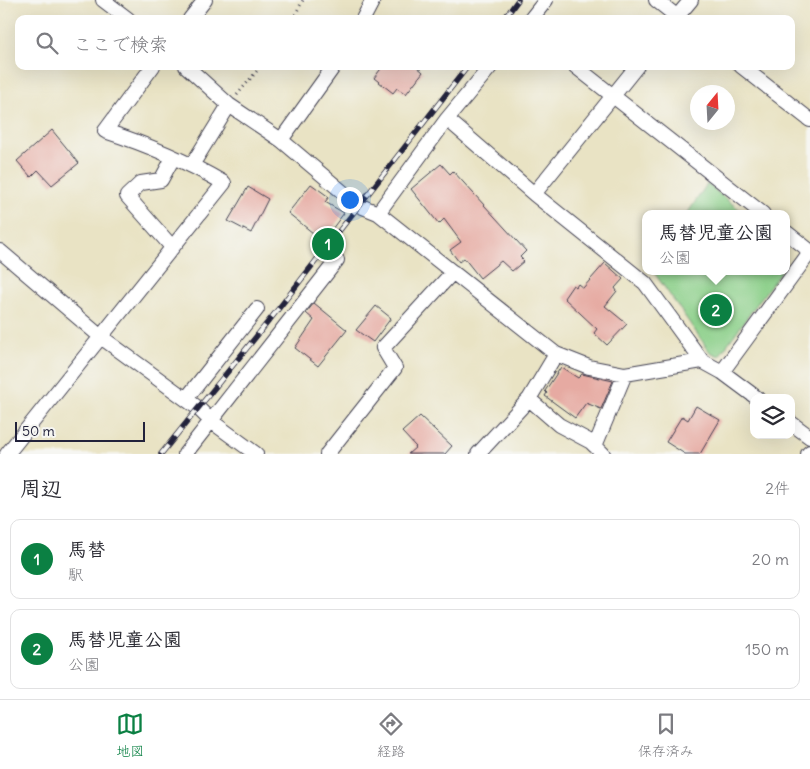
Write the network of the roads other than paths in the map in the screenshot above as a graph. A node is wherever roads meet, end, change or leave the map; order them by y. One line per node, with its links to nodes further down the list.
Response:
1 (103, 0): 7 (street)
2 (205, 0): 8 (street)
3 (373, 0): 9 (street)
4 (546, 0): 10 (street)
5 (656, 0): 11 (street)
6 (691, 0): 12 (street)
7 (123, 15)
8 (193, 15)
9 (365, 15)
10 (534, 15)
11 (674, 15)
12 (679, 15)
13 (150, 70): 25 (street)
14 (190, 70): 21 (street)
15 (331, 70): 24 (street)
16 (489, 70): 22 (street)
17 (580, 70): 20 (street)
18 (634, 70): 20 (street)
19 (746, 70): 23 (street)
20 (614, 95): 27 (street); 28 (street)
21 (229, 105): 24 (street); 26 (street)
22 (447, 119): 27 (street); 29 (street)
23 (810, 120)
24 (282, 140): 29 (street)
25 (173, 158): 26 (street); 31 (street)
26 (192, 165): 31 (street)
27 (534, 194): 39 (street)
28 (758, 210)
29 (378, 213): 35 (street)
30 (790, 235): 33 (street)
31 (172, 247): 37 (street)
32 (0, 252): 37 (street)
33 (810, 252): 40 (street)
34 (337, 260): 45 (street)
35 (453, 272): 38 (street); 52 (street)
36 (257, 309): 44 (street)
37 (100, 337): 44 (street); 49 (street)
38 (556, 354): 41 (street); 43 (street)
39 (702, 362): 40 (street); 41 (street)
40 (722, 372): 42 (street)
41 (625, 374): 48 (street)
42 (752, 394)
43 (529, 399): 48 (street); 53 (street)
44 (186, 400): 45 (street)
45 (211, 421): 50 (street); 51 (street)
46 (795, 426): 47 (street)
47 (810, 437)
48 (599, 450)
49 (7, 454)
50 (185, 454)
51 (256, 454)
52 (327, 454)
53 (478, 454)

